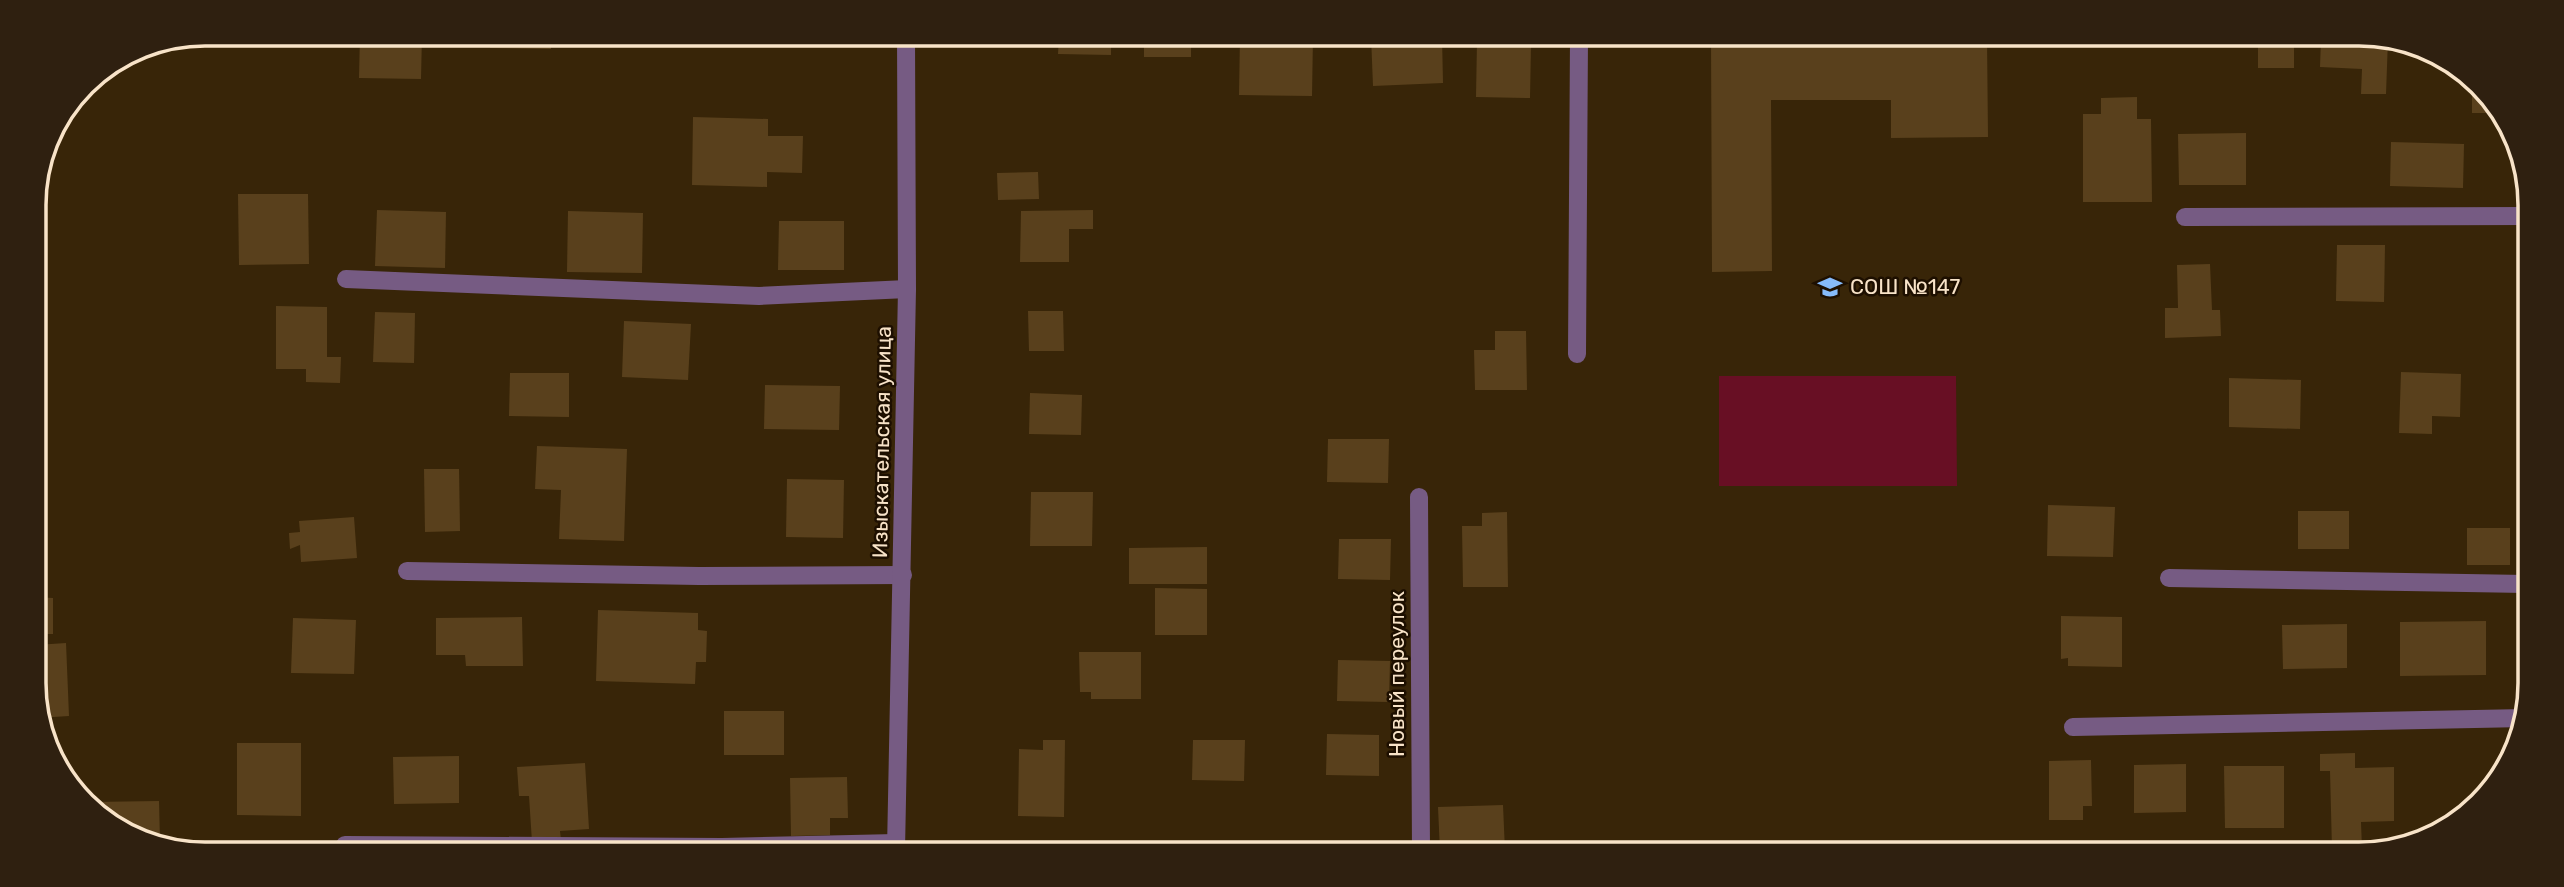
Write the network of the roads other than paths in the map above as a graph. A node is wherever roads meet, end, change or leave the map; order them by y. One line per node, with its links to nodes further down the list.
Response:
1 (906, 46): 6 (street, Изыскательская улица)
2 (1579, 46): 7 (street)
3 (2518, 216): 4 (street)
4 (2185, 217)
5 (346, 279): 6 (street)
6 (907, 289): 10 (street, Изыскательская улица)
7 (1577, 354)
8 (1419, 497): 15 (street, Новый переулок)
9 (407, 571): 10 (street)
10 (903, 575): 16 (street, Изыскательская улица)
11 (2169, 578): 12 (street)
12 (2518, 583)
13 (2514, 718): 14 (street)
14 (2073, 727)
15 (1421, 841)
16 (896, 842)

